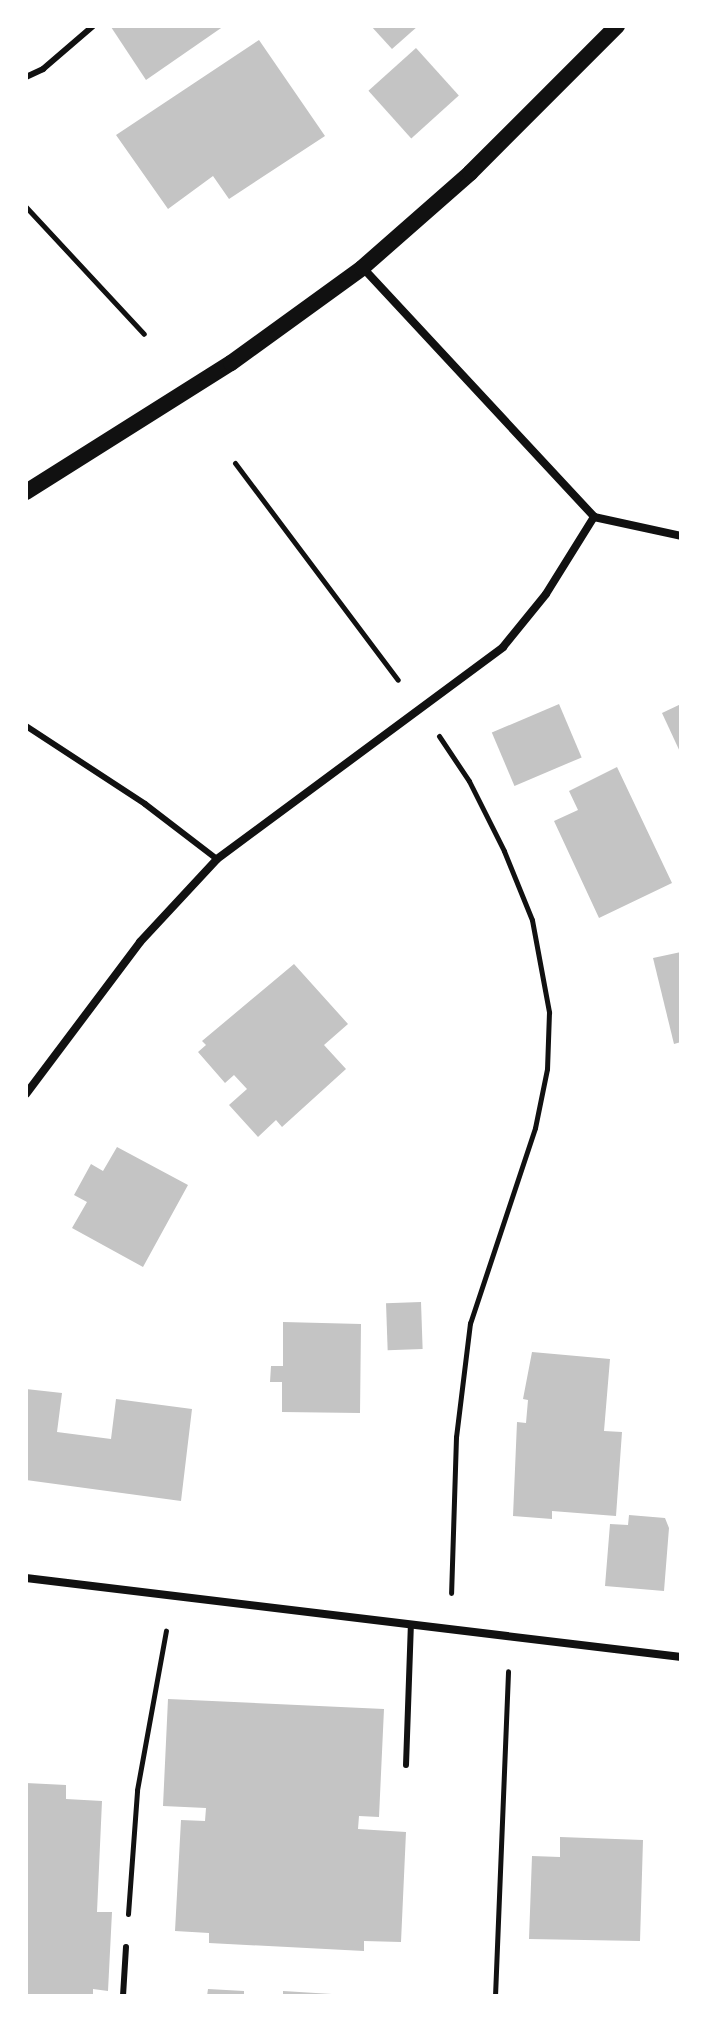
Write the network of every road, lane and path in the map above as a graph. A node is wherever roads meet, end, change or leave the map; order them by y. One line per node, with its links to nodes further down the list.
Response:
1 (93, 26): 3 (lane)
2 (617, 26): 5 (main road)
3 (26, 77)
4 (26, 207): 6 (path)
5 (362, 268): 8 (main road); 9 (street)
6 (144, 334)
7 (235, 463): 11 (path)
8 (26, 492)
9 (594, 517): 10 (street); 11 (street)
10 (681, 536)
11 (421, 709): 13 (street); 18 (path)
12 (26, 726): 13 (lane)
13 (217, 859): 14 (street)
14 (26, 1094)
15 (26, 1578): 16 (street)
16 (171, 1592): 17 (street); 22 (path)
17 (411, 1624): 18 (street); 21 (lane)
18 (450, 1629): 19 (street)
19 (509, 1634): 20 (street); 24 (path)
20 (681, 1657)
21 (406, 1765)
22 (126, 1947): 23 (lane)
23 (123, 1996)
24 (495, 1996)

